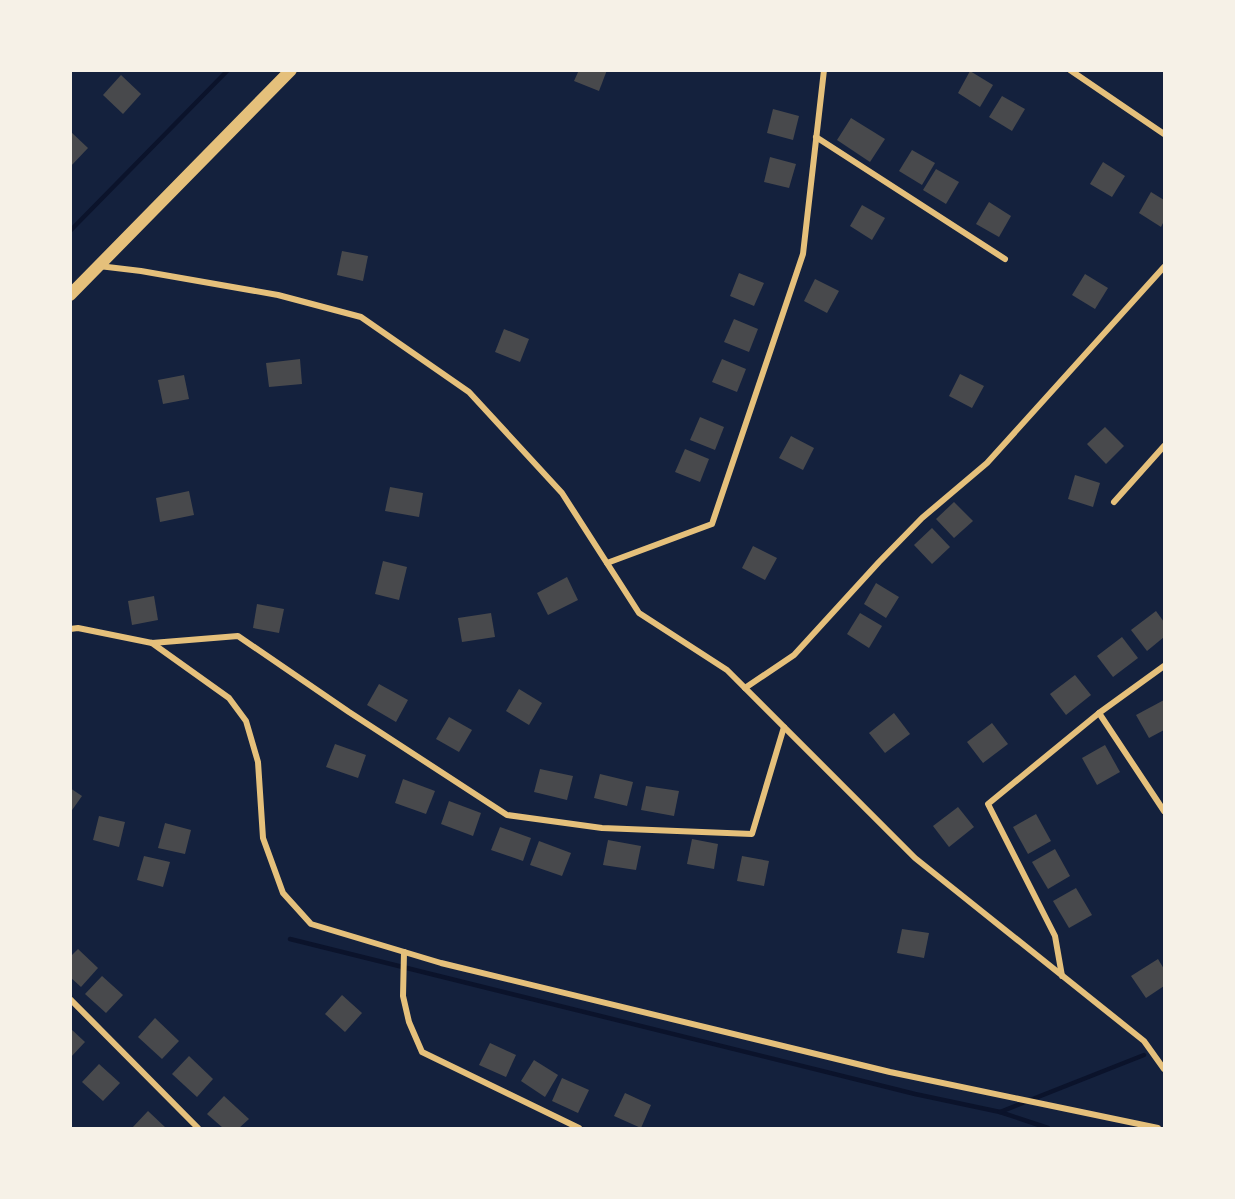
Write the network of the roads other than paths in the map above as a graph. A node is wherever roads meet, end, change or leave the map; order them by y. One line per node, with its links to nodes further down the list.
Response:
1 (291, 70): 7 (main road)
2 (824, 70): 5 (street)
3 (1070, 70): 4 (street)
4 (1164, 134)
5 (816, 137): 6 (street); 12 (street)
6 (1005, 259)
7 (99, 266): 9 (main road); 12 (street)
8 (1164, 267): 16 (street)
9 (70, 296)
10 (1164, 446): 11 (street)
11 (1114, 502)
12 (607, 563): 16 (street)
13 (70, 629): 14 (street)
14 (152, 643): 18 (street); 20 (street)
15 (1164, 666): 17 (street)
16 (745, 688): 18 (street)
17 (1099, 714): 19 (street); 21 (street)
18 (784, 727): 21 (street)
19 (1164, 811)
20 (404, 952): 25 (street); 26 (street)
21 (1062, 976): 23 (street)
22 (70, 999): 24 (street)
23 (1164, 1069)
24 (198, 1128)
25 (579, 1128)
26 (1158, 1128)

